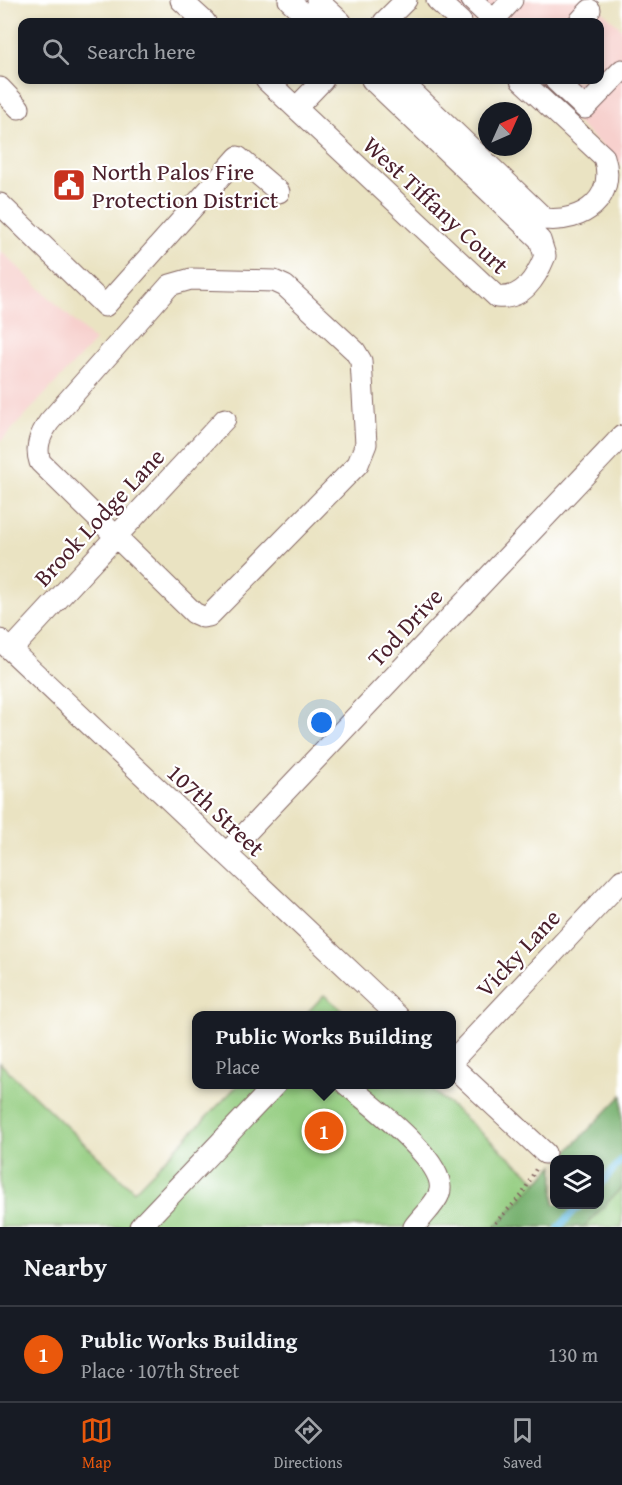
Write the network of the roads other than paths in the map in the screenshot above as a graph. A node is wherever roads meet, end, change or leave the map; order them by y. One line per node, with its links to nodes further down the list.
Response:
1 (181, 0): 8 (street)
2 (289, 0): 9 (street)
3 (317, 0): 10 (street)
4 (406, 0): 11 (street)
5 (437, 0): 12 (street)
6 (471, 0): 13 (street)
7 (512, 0): 14 (street)
8 (201, 18)
9 (308, 18)
10 (336, 18)
11 (388, 18)
12 (457, 18)
13 (490, 18)
14 (497, 18)
15 (622, 70): 21 (street)
16 (270, 84): 24 (street, West Tiffany Court)
17 (319, 84): 24 (street)
18 (376, 84): 24 (street, West Tiffany Court)
19 (404, 84): 20 (street)
20 (525, 84)
21 (559, 84)
22 (0, 88): 23 (street)
23 (19, 108)
24 (296, 108)
25 (279, 192): 26 (street)
26 (0, 204)
27 (225, 419): 29 (street, Brook Lodge Lane)
28 (622, 436): 31 (street, Tod Drive)
29 (116, 537): 29 (street); 30 (street, Brook Lodge Lane)
30 (5, 645): 31 (street, 107th Street)
31 (226, 854): 33 (street, 107th Street)
32 (622, 880): 34 (street, Vicky Lane)
33 (393, 1011)
34 (456, 1056)
35 (456, 1070): 38 (street)
36 (271, 1089): 39 (street)
37 (352, 1089): 40 (street)
38 (545, 1153)
39 (140, 1227)
40 (414, 1227)

